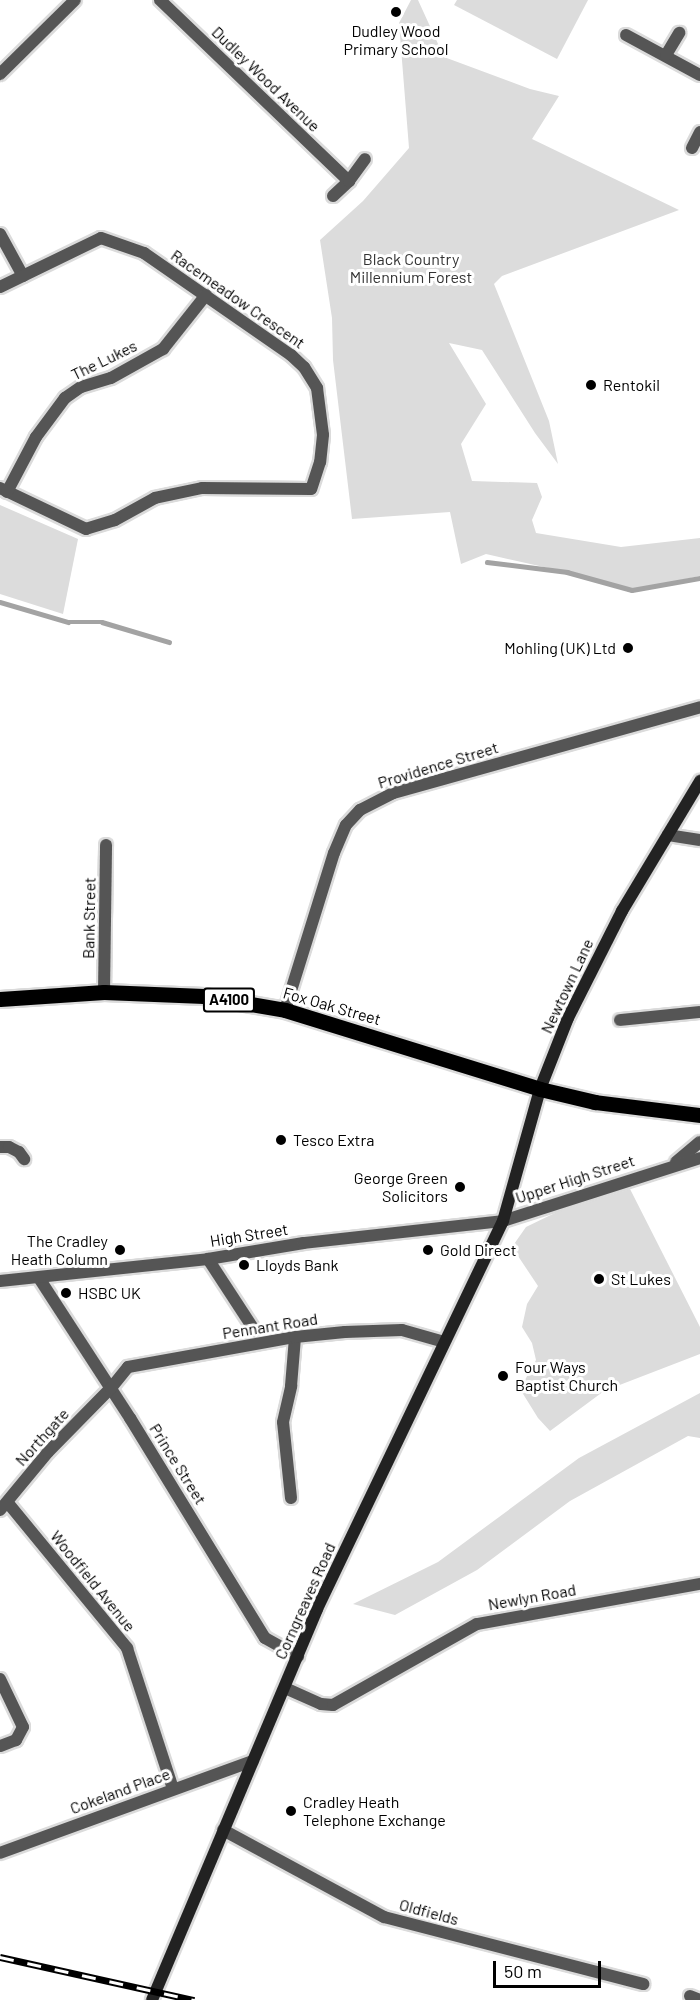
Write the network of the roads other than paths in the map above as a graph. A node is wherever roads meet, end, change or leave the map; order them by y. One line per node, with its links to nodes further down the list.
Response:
1 (75, 0): 6 (street)
2 (160, 0): 11 (street, Dudley Wood Avenue)
3 (679, 33): 5 (street)
4 (626, 35): 5 (street)
5 (666, 55): 7 (street)
6 (0, 75)
7 (700, 75)
8 (699, 135): 9 (street)
9 (692, 148)
10 (365, 159): 11 (street)
11 (349, 182): 12 (street)
12 (333, 196)
13 (0, 234): 14 (street)
14 (23, 276): 15 (street, Racemeadow Crescent); 16 (street, Racemeadow Crescent)
15 (0, 287)
16 (206, 295): 17 (street, The Lukes); 17 (street, Racemeadow Crescent)
17 (4, 490)
18 (700, 707): 25 (street, Providence Street)
19 (700, 781): 20 (main road, Newtown Lane)
20 (668, 835): 21 (street); 28 (main road, Newtown Lane)
21 (700, 840)
22 (106, 845): 23 (street, Bank Street)
23 (104, 992): 24 (main road, Fox Oak Street / A4100); 25 (main road, Fox Oak Street / A4100)
24 (0, 999)
25 (285, 1010): 28 (main road, Fox Oak Street / A4100)
26 (700, 1012): 27 (street)
27 (620, 1020)
28 (540, 1089): 29 (main road, A4100); 34 (main road, Newtown Lane)
29 (700, 1115)
30 (700, 1142): 34 (street, Upper High Street)
31 (0, 1148): 33 (street)
32 (700, 1158): 34 (street, Upper High Street)
33 (24, 1159)
34 (503, 1221): 35 (street, High Street); 40 (main road, Corngreaves Road)
35 (208, 1259): 36 (street, High Street); 38 (street)
36 (39, 1278): 37 (street, High Street); 41 (street, Prince Street)
37 (0, 1281)
38 (255, 1331)
39 (295, 1337): 40 (street, Pennant Road); 41 (street, Pennant Road); 42 (street)
40 (444, 1342): 45 (main road, Corngreaves Road)
41 (111, 1388): 43 (street, Northgate); 45 (street, Prince Street)
42 (291, 1498)
43 (4, 1506): 50 (street, Woodfield Avenue)
44 (700, 1584): 47 (street, Newlyn Road)
45 (298, 1656): 47 (main road, Corngreaves Road)
46 (0, 1679): 48 (street)
47 (285, 1688): 49 (main road, Corngreaves Road)
48 (0, 1746)
49 (253, 1761): 50 (street, Cokeland Place); 51 (main road, Corngreaves Road)
50 (172, 1789): 52 (street, Cokeland Place)
51 (223, 1830): 53 (street, Oldfields); 54 (main road, Corngreaves Road)
52 (0, 1853)
53 (644, 1984)
54 (152, 2000)

